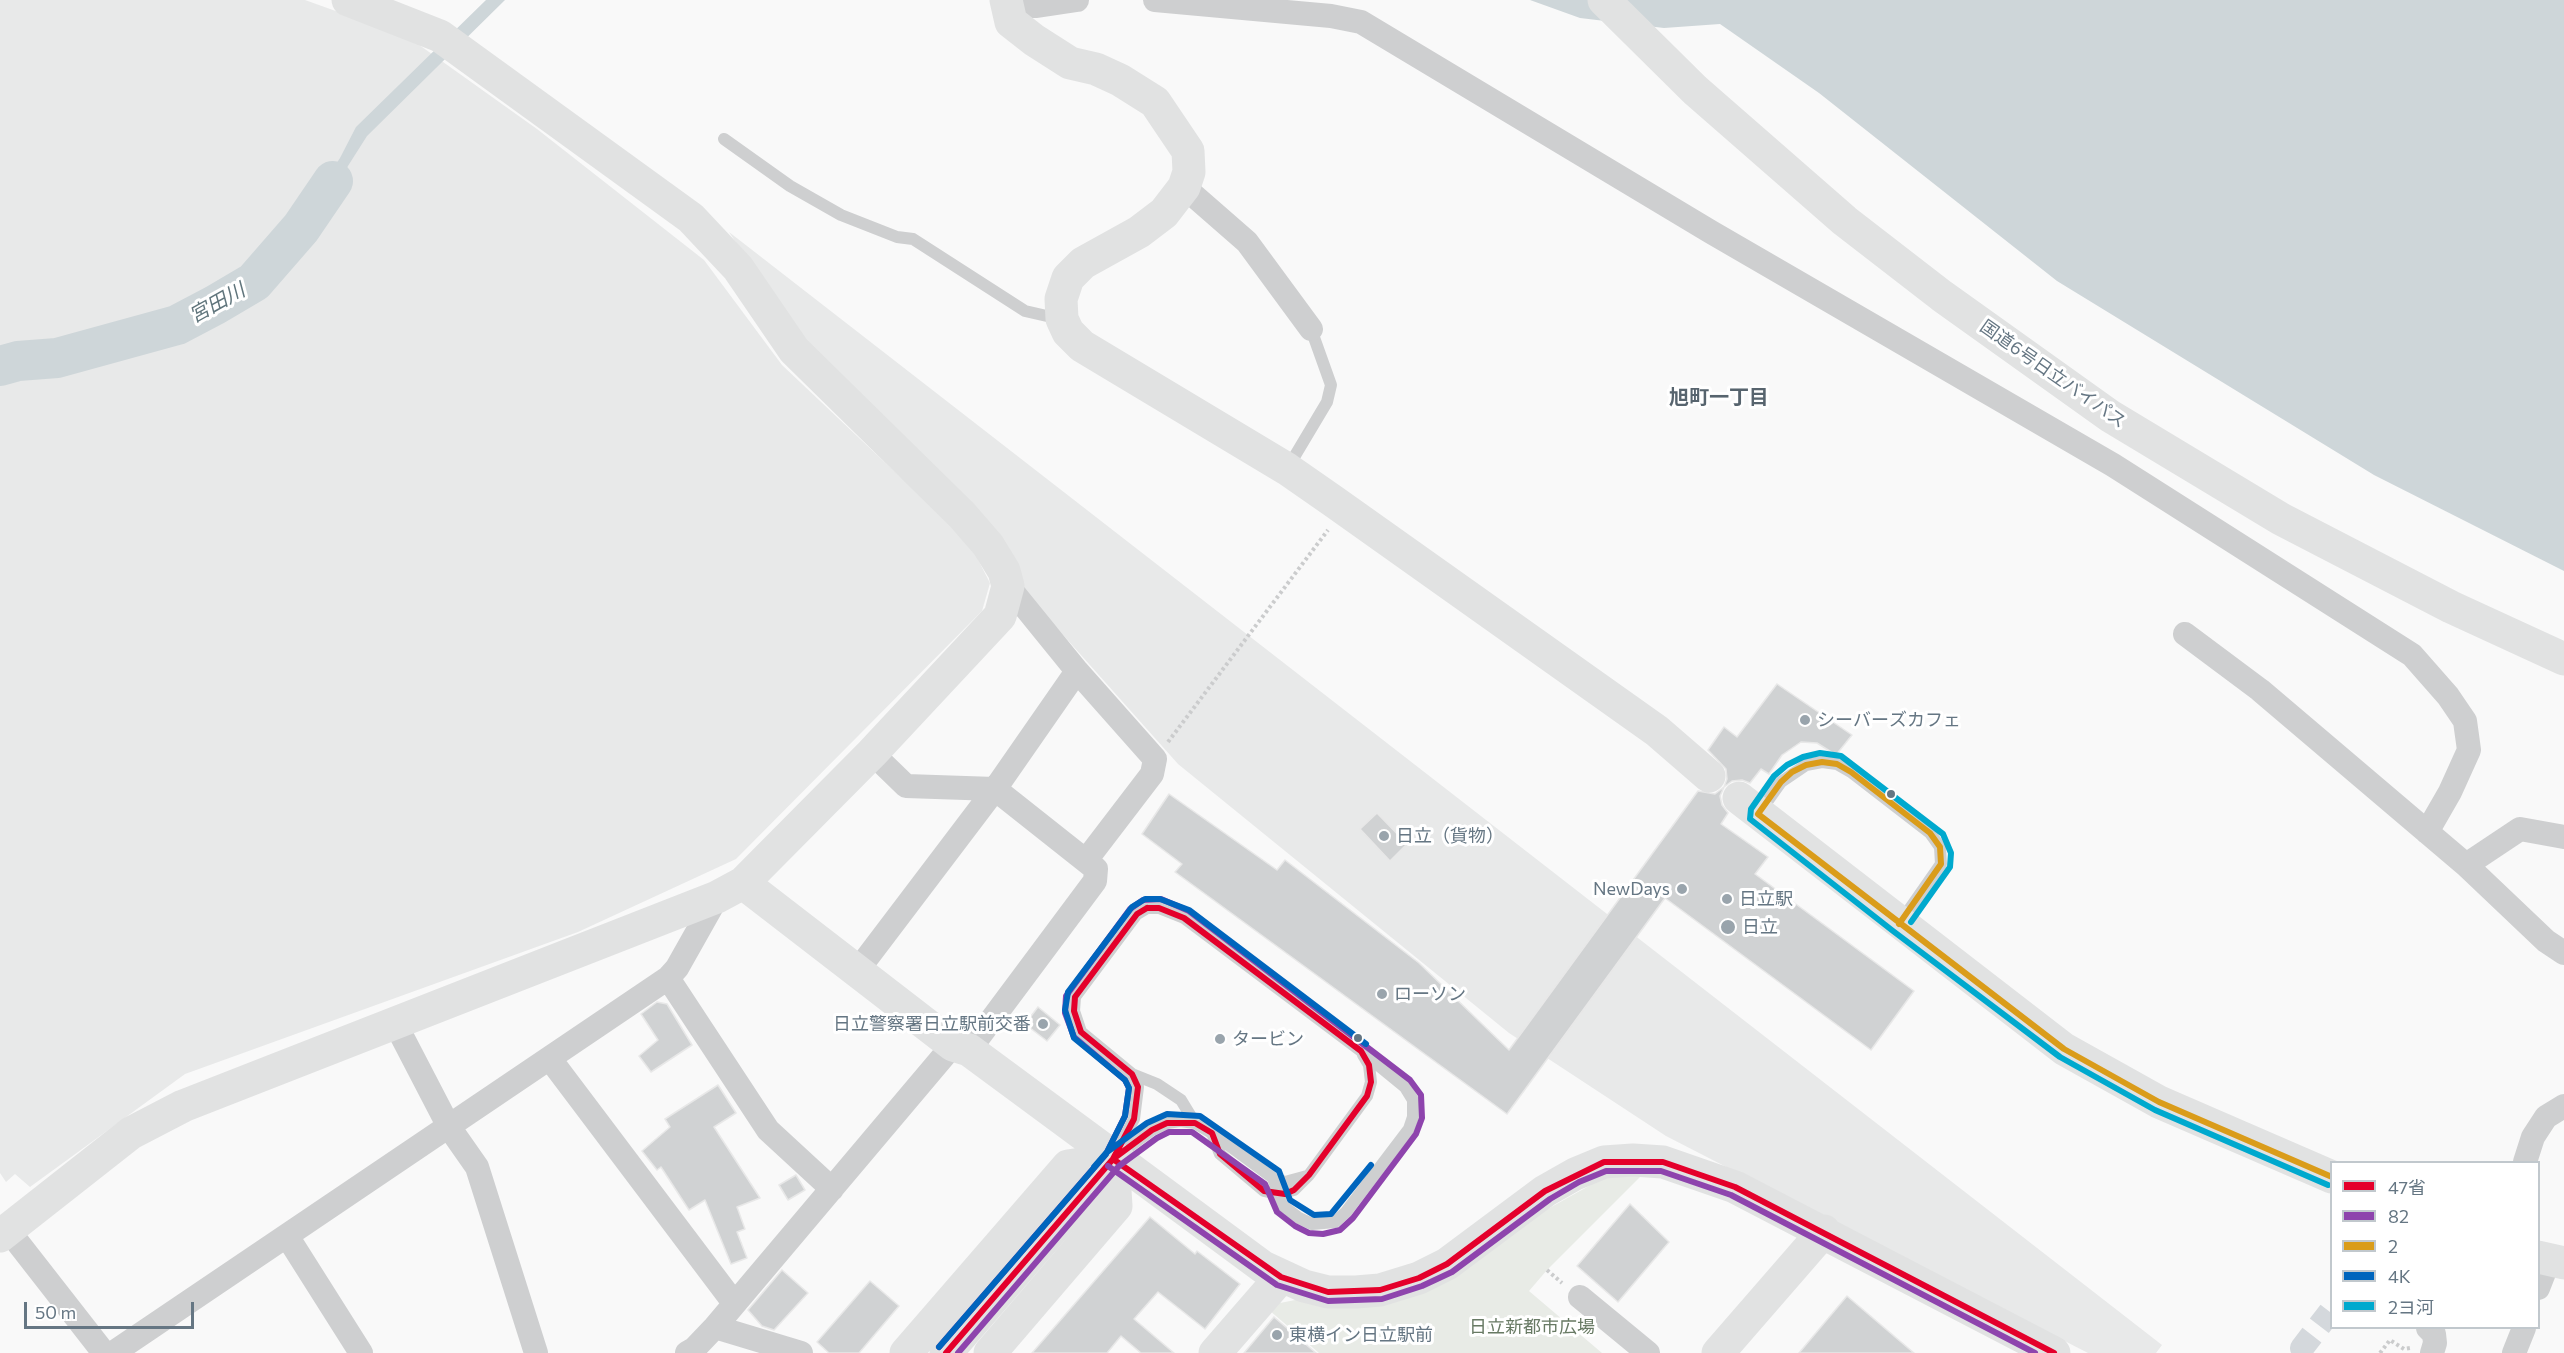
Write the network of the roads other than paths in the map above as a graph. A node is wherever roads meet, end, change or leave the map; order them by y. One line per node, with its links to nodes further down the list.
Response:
1 (348, 0): 11 (main road)
2 (1077, 0): 5 (street)
3 (1155, 0): 19 (street)
4 (1604, 0): 13 (main road, 国道6号日立バイパス)
5 (1006, 3): 7 (main road)
6 (724, 139): 8 (lane)
7 (1185, 188): 8 (main road); 9 (street)
8 (1062, 319): 10 (main road)
9 (1311, 329): 10 (lane)
10 (1287, 469): 16 (main road)
11 (1008, 586): 14 (street); 15 (main road)
12 (2185, 634): 19 (street)
13 (2564, 659)
14 (1077, 671): 17 (street); 21 (street)
15 (872, 753): 17 (street); 23 (main road)
16 (1709, 776)
17 (994, 789): 21 (street); 26 (street)
18 (1749, 806): 24 (main road); 24 (lane)
19 (2427, 832): 22 (street)
20 (2564, 837): 22 (street)
21 (1087, 859): 29 (street)
22 (2466, 865): 25 (street)
23 (730, 890): 26 (main road); 27 (street); 28 (main road)
24 (1899, 924): 40 (main road)
25 (2564, 953)
26 (857, 972): 29 (main road)
27 (668, 978): 31 (street); 42 (street)
28 (395, 1023): 35 (street); 44 (main road)
29 (961, 1048): 37 (main road); 42 (street)
30 (1361, 1051): 32 (lane); 39 (lane); 43 (lane)
31 (550, 1059): 35 (street); 49 (street)
32 (1132, 1074): 34 (lane); 37 (lane)
33 (2564, 1106): 38 (street)
34 (1195, 1123): 36 (lane); 37 (lane)
35 (449, 1127): 46 (street); 56 (street)
36 (1212, 1133): 41 (lane); 43 (lane)
37 (1113, 1159): 47 (main road); 59 (main road); 60 (main road); 61 (main road)
38 (2525, 1161)
39 (1309, 1175): 41 (lane); 43 (lane)
40 (2330, 1177)
41 (1273, 1178): 43 (lane)
42 (832, 1189): 49 (street)
43 (1278, 1194)
44 (3, 1228): 53 (street)
45 (1824, 1231): 47 (main road); 64 (main road); 65 (main road)
46 (287, 1236): 54 (street); 55 (street)
47 (1281, 1277): 62 (main road)
48 (1580, 1297): 63 (street)
49 (734, 1303): 50 (street)
50 (715, 1327): 57 (street); 58 (street)
51 (2429, 1329): 66 (street)
52 (2524, 1329): 67 (street)
53 (104, 1353)
54 (113, 1353)
55 (361, 1353)
56 (536, 1353)
57 (687, 1353)
58 (801, 1353)
59 (906, 1353)
60 (946, 1353)
61 (990, 1353)
62 (1215, 1353)
63 (1648, 1353)
64 (1718, 1353)
65 (2054, 1353)
66 (2432, 1353)
67 (2514, 1353)

